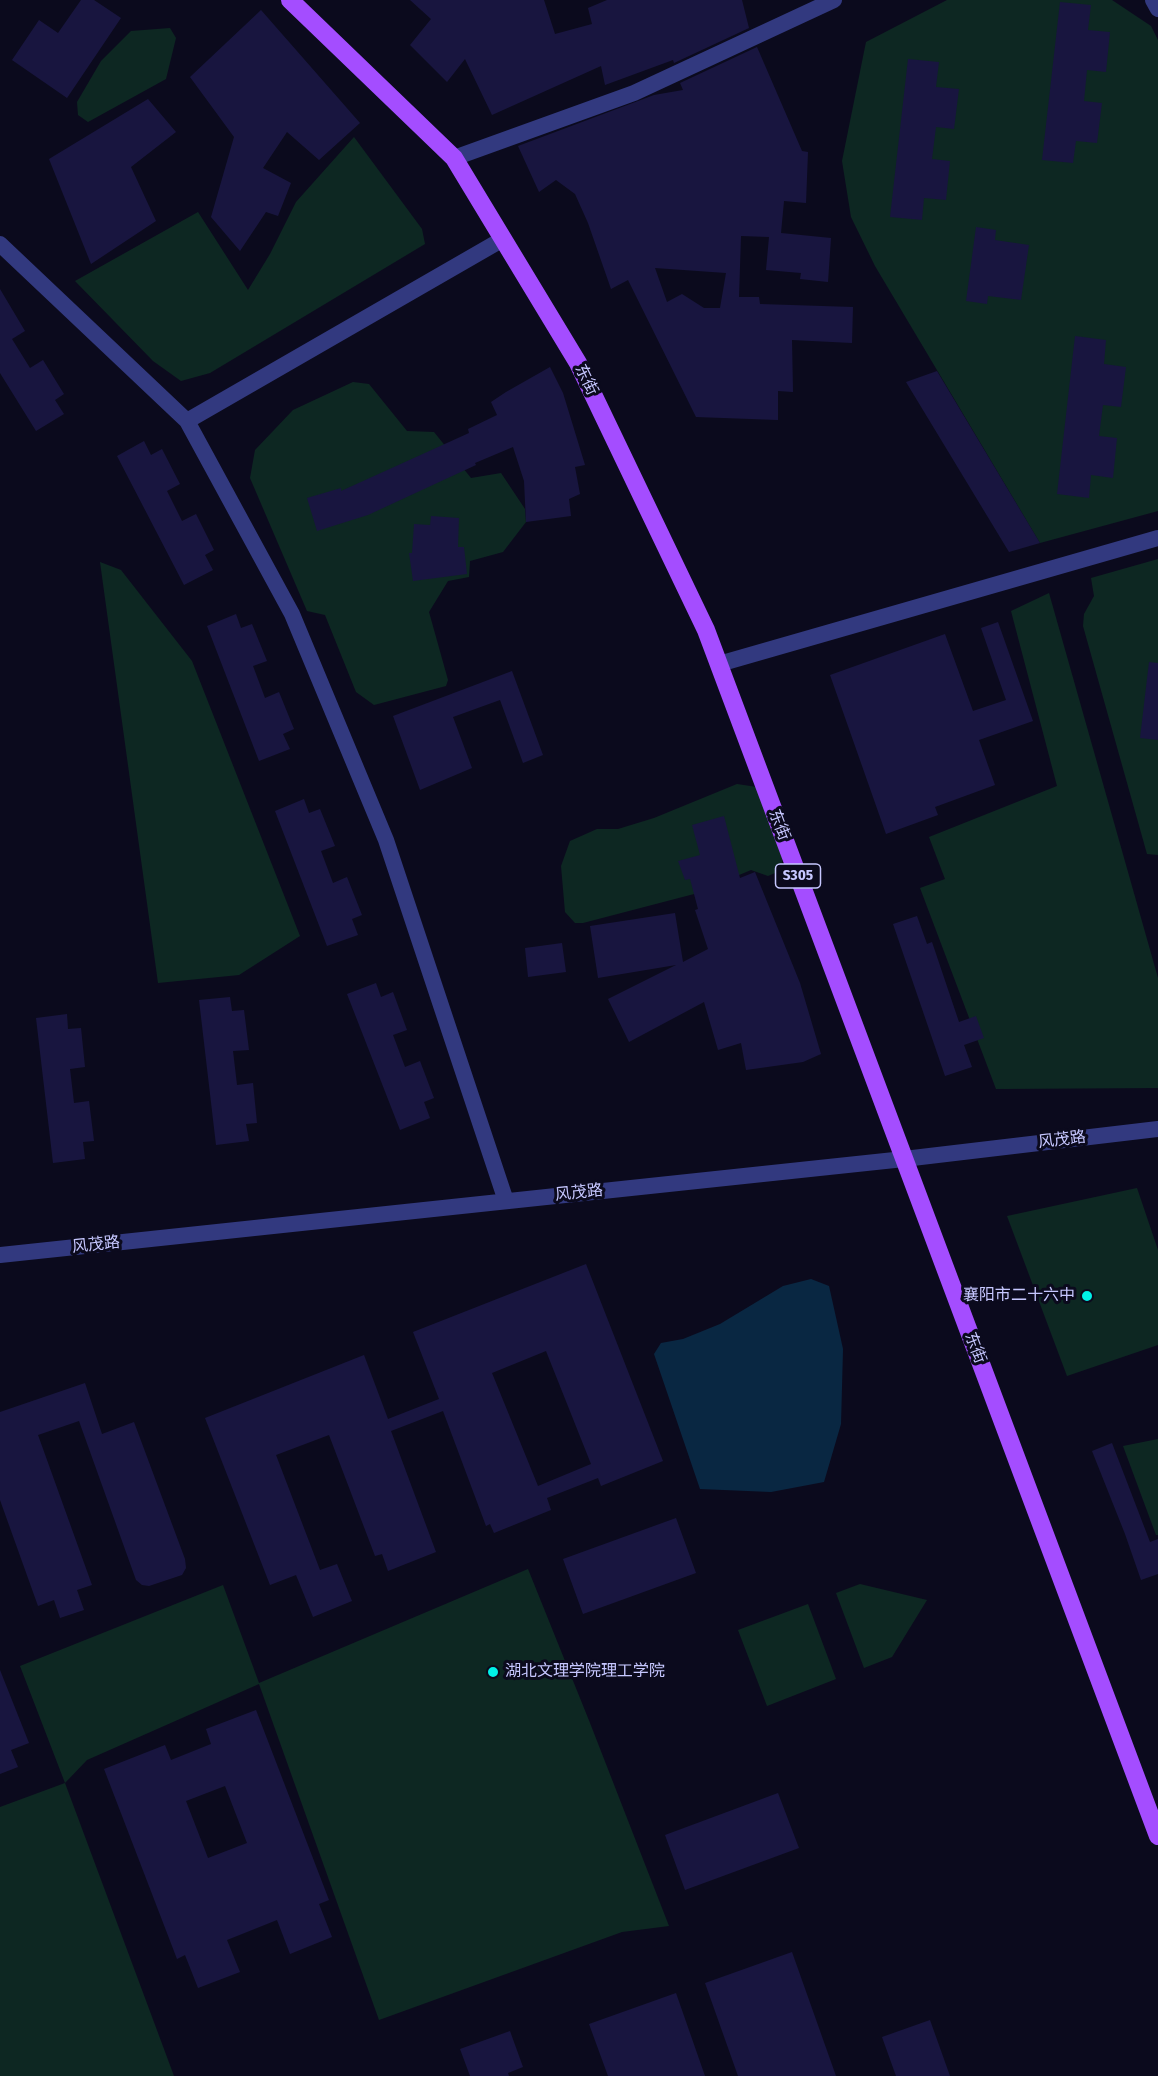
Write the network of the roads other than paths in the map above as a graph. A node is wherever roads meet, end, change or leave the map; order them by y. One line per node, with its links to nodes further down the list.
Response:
1 (290, 0): 5 (main road, 东街 / S305)
2 (834, 0): 5 (street)
3 (1153, 0): 4 (street)
4 (1158, 9)
5 (454, 158): 6 (main road, 东街 / S305)
6 (503, 238): 8 (street); 10 (main road, 东街 / S305)
7 (0, 244): 8 (street)
8 (187, 421): 13 (street)
9 (1158, 538): 10 (street)
10 (719, 664): 12 (main road, 东街 / S305)
11 (1158, 1129): 12 (street, 风茂路)
12 (904, 1159): 13 (street, 风茂路); 15 (main road, 东街 / S305)
13 (506, 1201): 14 (street, 风茂路)
14 (0, 1255)
15 (1158, 1836)

